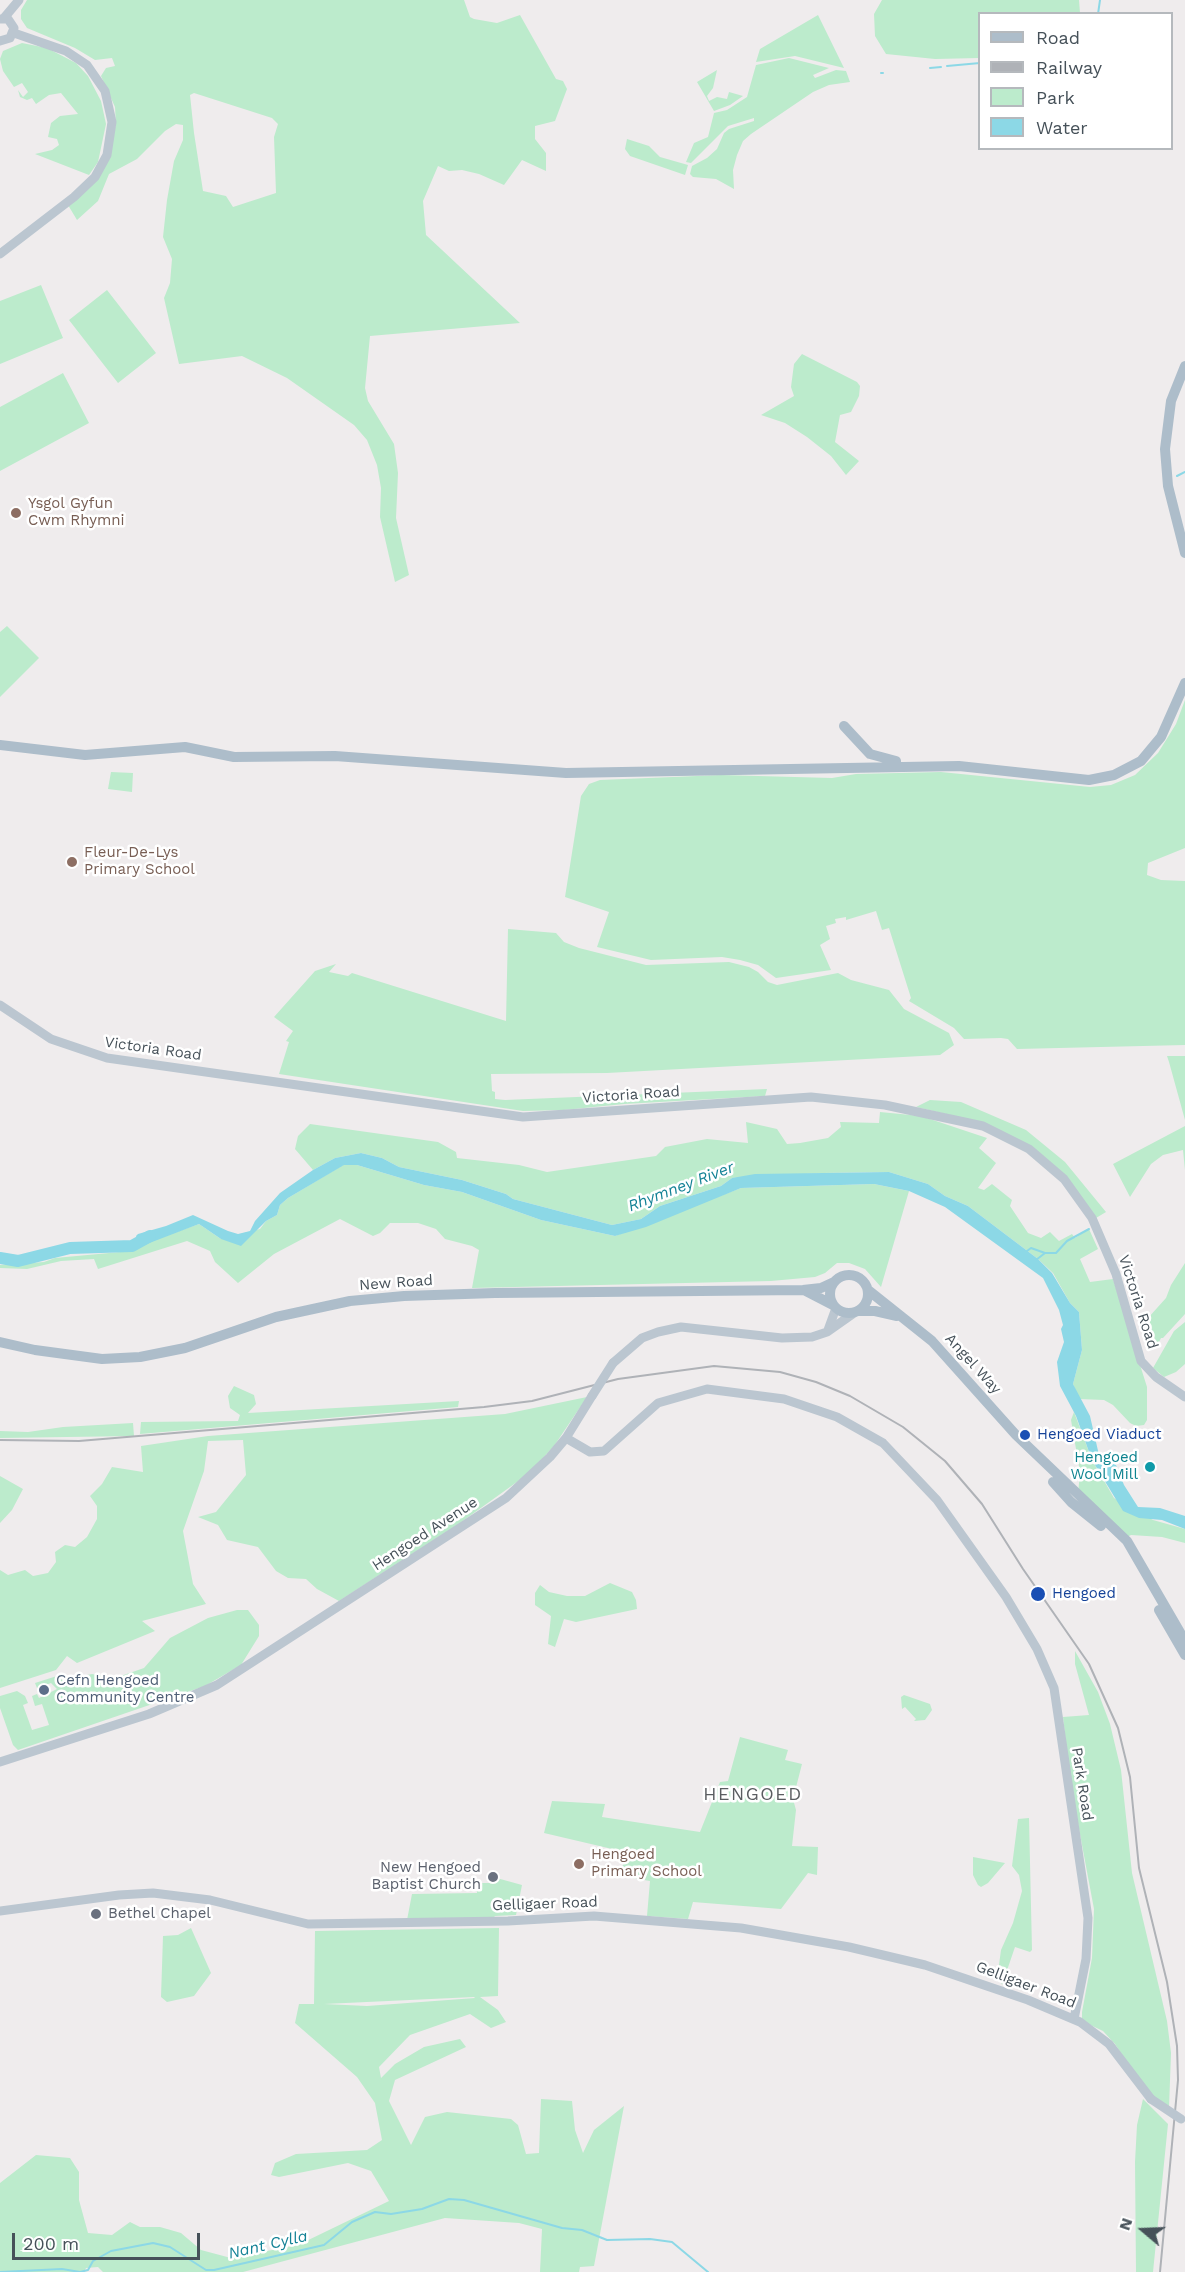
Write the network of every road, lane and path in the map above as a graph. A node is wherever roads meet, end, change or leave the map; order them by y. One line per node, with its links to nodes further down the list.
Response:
1 (18, 2): 2 (street); 3 (street)
2 (2, 19): 3 (street)
3 (13, 29): 4 (street); 5 (street)
4 (0, 40)
5 (0, 254)
6 (1185, 366): 7 (main road)
7 (1185, 553)
8 (1185, 683): 11 (main road)
9 (844, 726): 11 (main road)
10 (0, 745): 11 (main road)
11 (920, 765)
12 (0, 1005): 21 (street, Victoria Road)
13 (834, 1282): 14 (main road, New Road); 15 (main road); 16 (main road)
14 (802, 1290): 16 (main road, New Road); 20 (main road, New Road)
15 (868, 1290): 17 (main road); 18 (main road, Angel Way)
16 (834, 1307): 17 (main road); 19 (street)
17 (857, 1312): 18 (main road, Angel Way); 19 (street, Hengoed Avenue)
18 (900, 1317): 22 (main road, Angel Way)
19 (827, 1332): 23 (street, Hengoed Avenue, bridge)
20 (0, 1342)
21 (1185, 1397)
22 (1018, 1437): 24 (main road); 25 (main road)
23 (567, 1438): 26 (street, Hengoed Avenue); 28 (street, Park Road)
24 (1185, 1641)
25 (1185, 1655)
26 (0, 1762)
27 (0, 1911): 28 (street, Gelligaer Road)
28 (1077, 2021): 29 (street, Gelligaer Road, bridge)
29 (1183, 2120)

